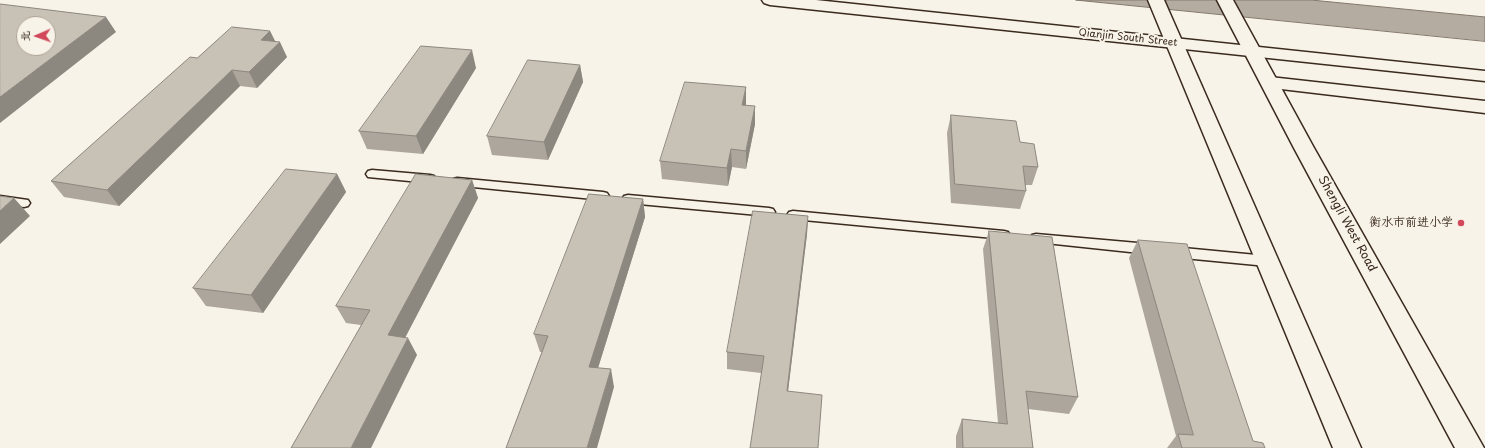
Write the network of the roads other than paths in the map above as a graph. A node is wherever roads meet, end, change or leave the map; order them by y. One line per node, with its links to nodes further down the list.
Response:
1 (770, 0): 4 (main road, Qianjin South Street)
2 (1156, 0): 4 (main road)
3 (1225, 0): 5 (main road, Shengli West Road)
4 (1170, 34): 5 (main road, Qianjin South Street); 12 (main road)
5 (1253, 51): 6 (main road, Qianjin South Street); 7 (main road, Shengli West Road)
6 (1485, 76)
7 (1270, 83): 8 (main road); 14 (main road, Shengli West Road)
8 (1485, 107)
9 (372, 174): 12 (lane)
10 (0, 200): 11 (lane)
11 (24, 203)
12 (1267, 261): 13 (main road)
13 (1347, 448)
14 (1470, 448)

